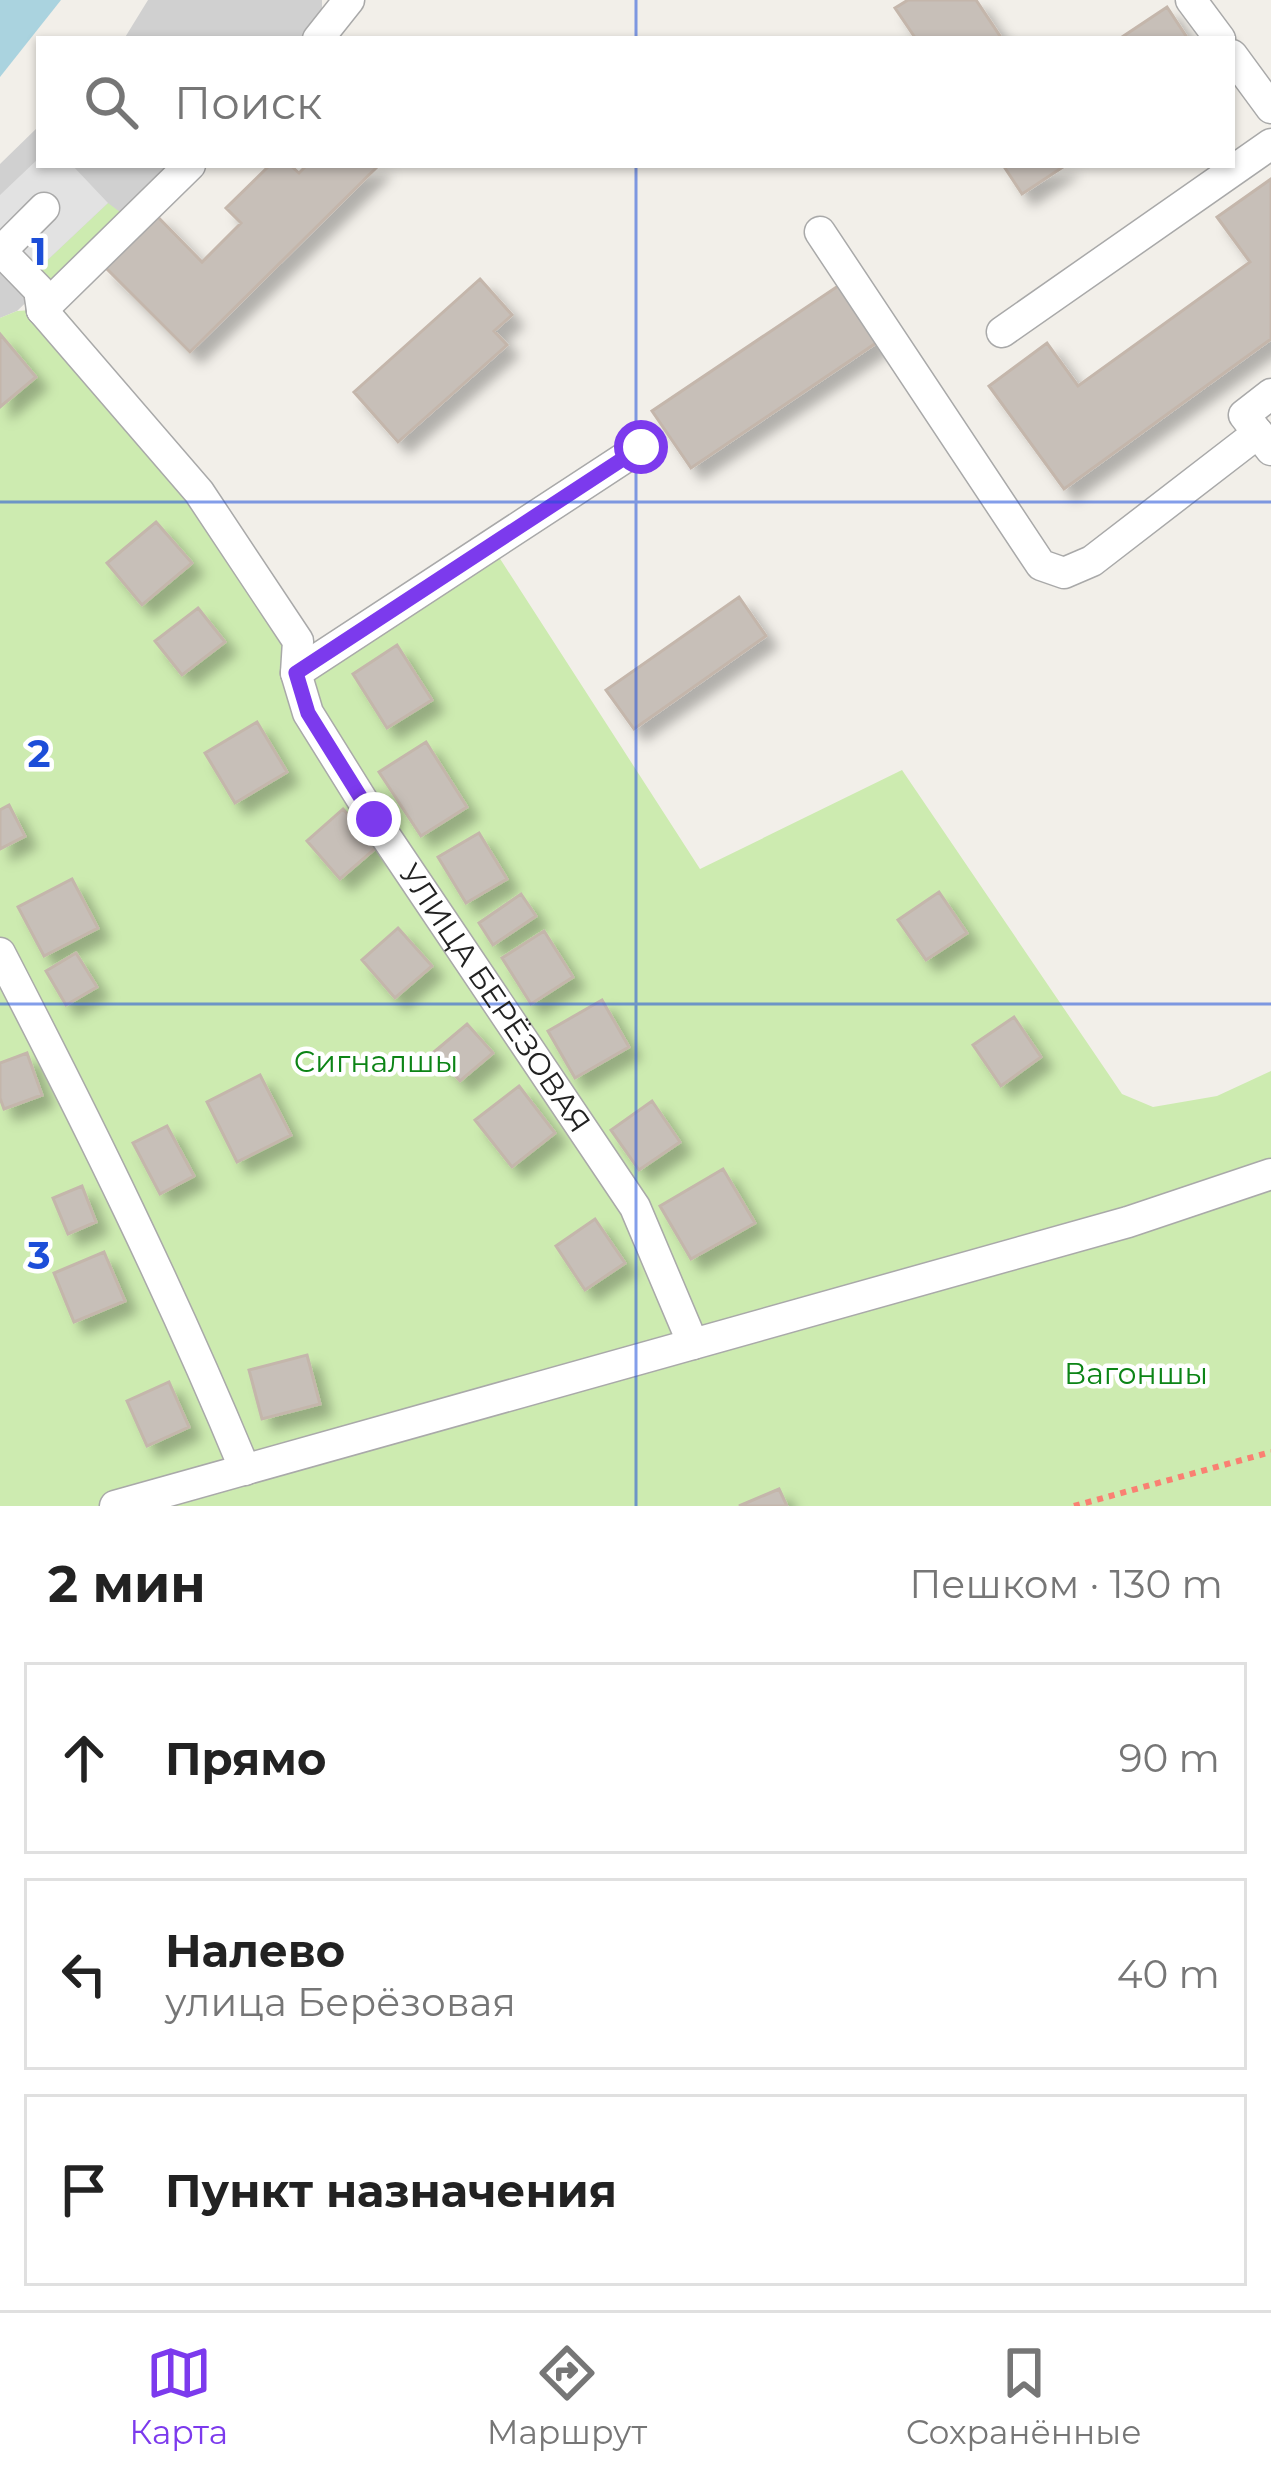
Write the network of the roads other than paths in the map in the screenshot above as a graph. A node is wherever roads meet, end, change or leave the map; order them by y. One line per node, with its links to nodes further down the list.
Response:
1 (349, 0): 3 (street)
2 (1192, 0): 4 (street)
3 (320, 36)
4 (1218, 36)
5 (1235, 59): 6 (street)
6 (1271, 107)
7 (1271, 144): 12 (street)
8 (187, 168): 11 (street)
9 (44, 208): 11 (street, УЛИЦА БЕРЁЗОВАЯ)
10 (820, 232): 14 (street)
11 (42, 310): 16 (street, УЛИЦА БЕРЁЗОВАЯ)
12 (1002, 332)
13 (1271, 394): 14 (street)
14 (1265, 442)
15 (641, 447): 16 (street)
16 (296, 673): 19 (street, УЛИЦА БЕРЁЗОВАЯ)
17 (0, 953): 20 (street)
18 (1271, 1174): 19 (street)
19 (693, 1344): 20 (street)
20 (245, 1470): 21 (street)
21 (115, 1506)

